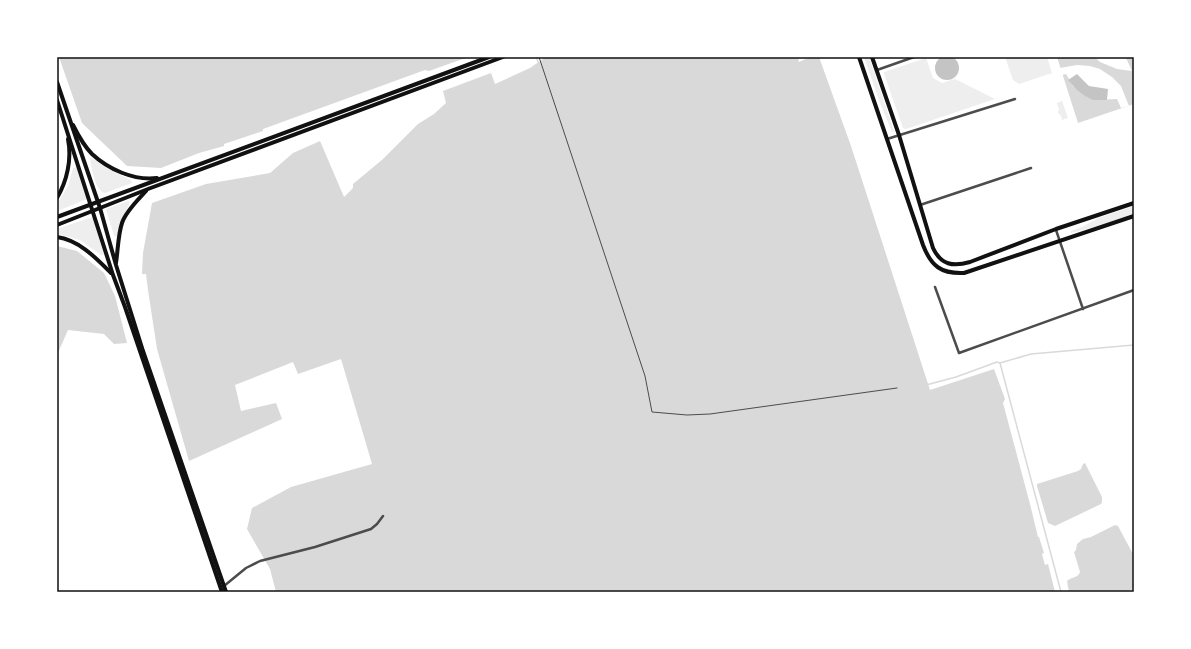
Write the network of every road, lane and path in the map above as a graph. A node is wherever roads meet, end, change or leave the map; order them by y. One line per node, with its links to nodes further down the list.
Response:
1 (489, 57): 16 (main road)
2 (503, 57): 17 (main road)
3 (539, 57): 36 (lane)
4 (859, 57): 14 (main road)
5 (872, 57): 7 (main road)
6 (914, 57): 7 (street)
7 (877, 70): 13 (main road)
8 (57, 82): 11 (main road)
9 (1015, 99): 13 (street)
10 (57, 100): 12 (main road)
11 (68, 118): 16 (main road); 19 (main road)
12 (64, 120): 18 (main road); 21 (main road)
13 (899, 135): 14 (street); 22 (main road)
14 (887, 139): 30 (main road)
15 (1031, 168): 22 (street)
16 (165, 177): 19 (main road)
17 (148, 189): 23 (main road); 31 (main road)
18 (57, 198)
19 (97, 202): 21 (main road); 23 (main road)
20 (1134, 203): 28 (main road)
21 (91, 204): 24 (main road); 26 (main road)
22 (920, 205): 28 (main road)
23 (100, 208): 24 (main road); 31 (main road)
24 (93, 211): 27 (main road); 32 (main road)
25 (1134, 216): 30 (main road)
26 (57, 217)
27 (57, 225)
28 (1056, 229): 30 (street)
29 (57, 237): 32 (main road)
30 (1060, 241): 35 (street)
31 (116, 265): 38 (main road)
32 (113, 275): 39 (main road)
33 (936, 287): 35 (street)
34 (1134, 290): 35 (street)
35 (1083, 309)
36 (897, 388)
37 (383, 516): 38 (street)
38 (224, 586): 40 (main road)
39 (222, 592)
40 (226, 592)

